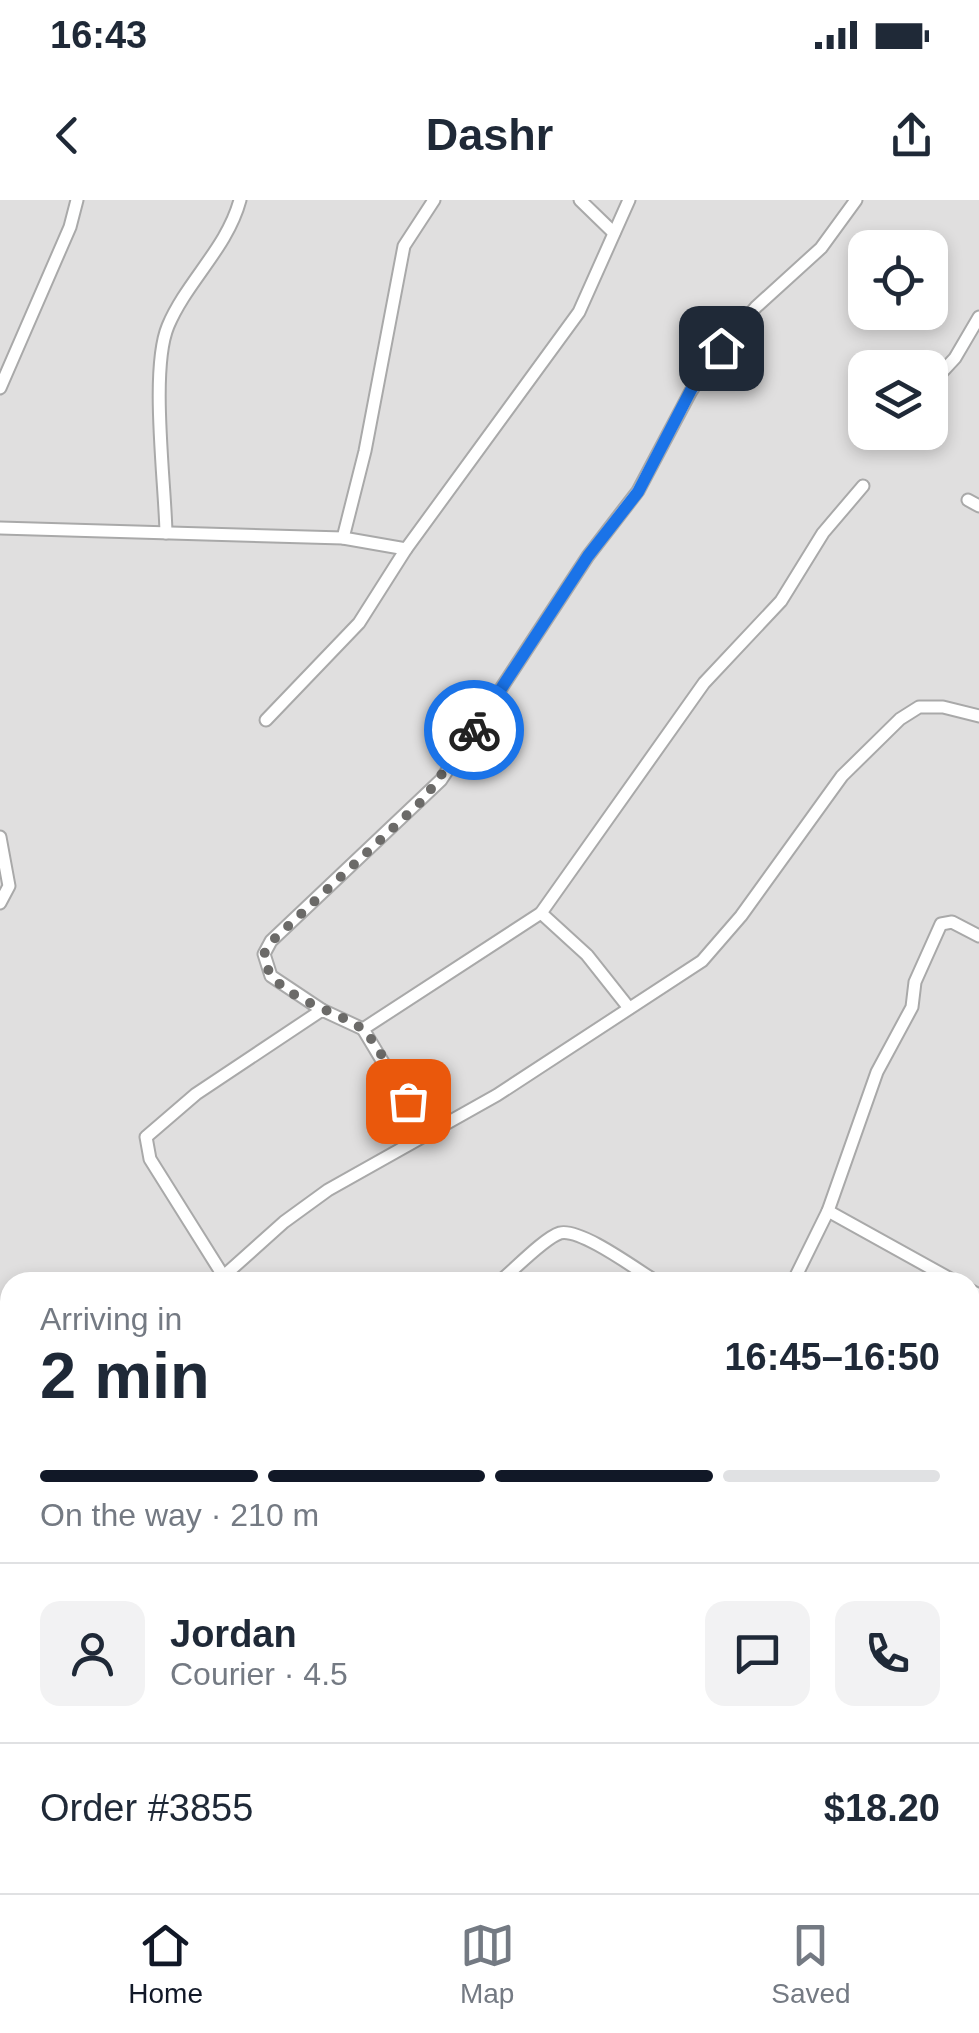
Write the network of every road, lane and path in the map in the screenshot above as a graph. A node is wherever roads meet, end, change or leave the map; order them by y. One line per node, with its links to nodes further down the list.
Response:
1 (77, 200): 10 (street)
2 (240, 200): 13 (street)
3 (434, 200): 14 (street)
4 (580, 200): 7 (street)
5 (629, 200): 7 (street)
6 (856, 200): 23 (street)
7 (614, 233): 15 (street)
8 (979, 317): 9 (street)
9 (948, 366)
10 (0, 388)
11 (864, 486): 20 (street)
12 (0, 528): 13 (street)
13 (166, 533): 14 (street)
14 (343, 538): 15 (street)
15 (406, 549): 17 (street)
16 (979, 716): 22 (street)
17 (266, 720)
18 (0, 837): 19 (street)
19 (0, 903)
20 (541, 913): 22 (street); 24 (street)
21 (979, 936): 26 (street)
22 (629, 1008): 25 (street)
23 (322, 1010): 24 (street); 27 (street)
24 (364, 1029): 25 (street)
25 (425, 1132): 28 (street)
26 (828, 1211): 31 (street); 32 (street)
27 (215, 1272)
28 (229, 1272)
29 (510, 1272): 30 (street)
30 (640, 1272)
31 (798, 1272)
32 (938, 1272)

